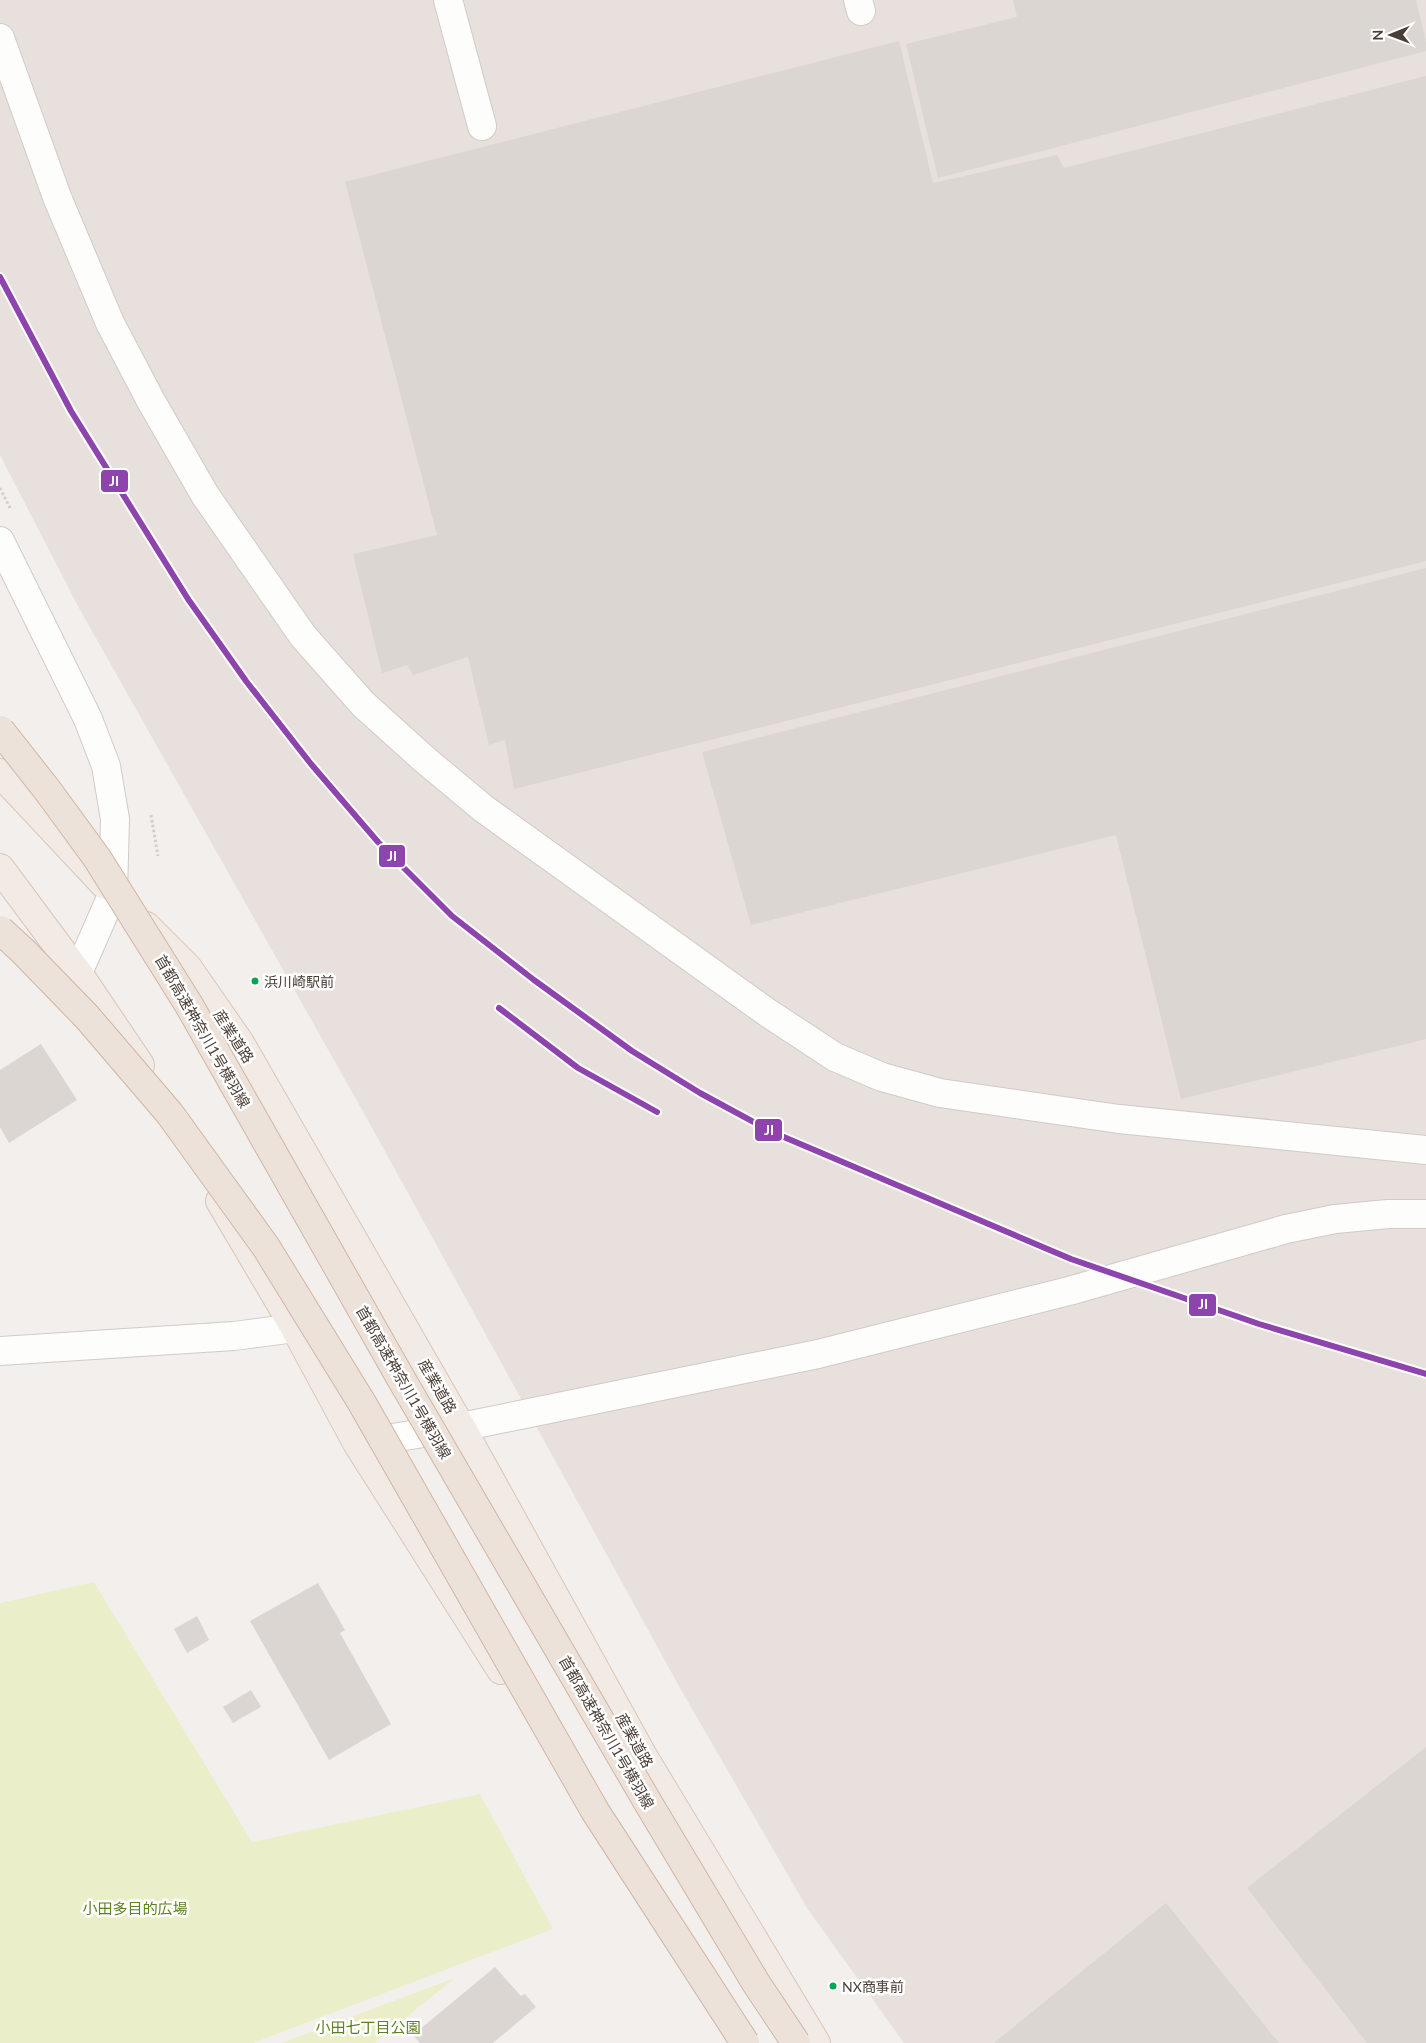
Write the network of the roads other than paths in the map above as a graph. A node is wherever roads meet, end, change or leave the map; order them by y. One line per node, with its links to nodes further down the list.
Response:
1 (448, 0): 3 (street)
2 (0, 38): 11 (street)
3 (482, 126)
4 (0, 541): 8 (street)
5 (0, 730): 19 (highway, 首都高速神奈川1号横羽線, bridge)
6 (0, 773): 8 (main road, 産業道路)
7 (0, 868): 10 (main road)
8 (113, 893): 10 (street); 15 (main road, 産業道路)
9 (0, 930): 18 (highway, bridge)
10 (78, 973): 13 (main road)
11 (1420, 1150)
12 (1426, 1214): 15 (street)
13 (295, 1328): 14 (street); 16 (main road)
14 (0, 1351)
15 (461, 1427): 16 (street); 20 (main road, 産業道路)
16 (357, 1443): 17 (main road)
17 (737, 2043)
18 (745, 2043)
19 (796, 2043)
20 (816, 2043)

